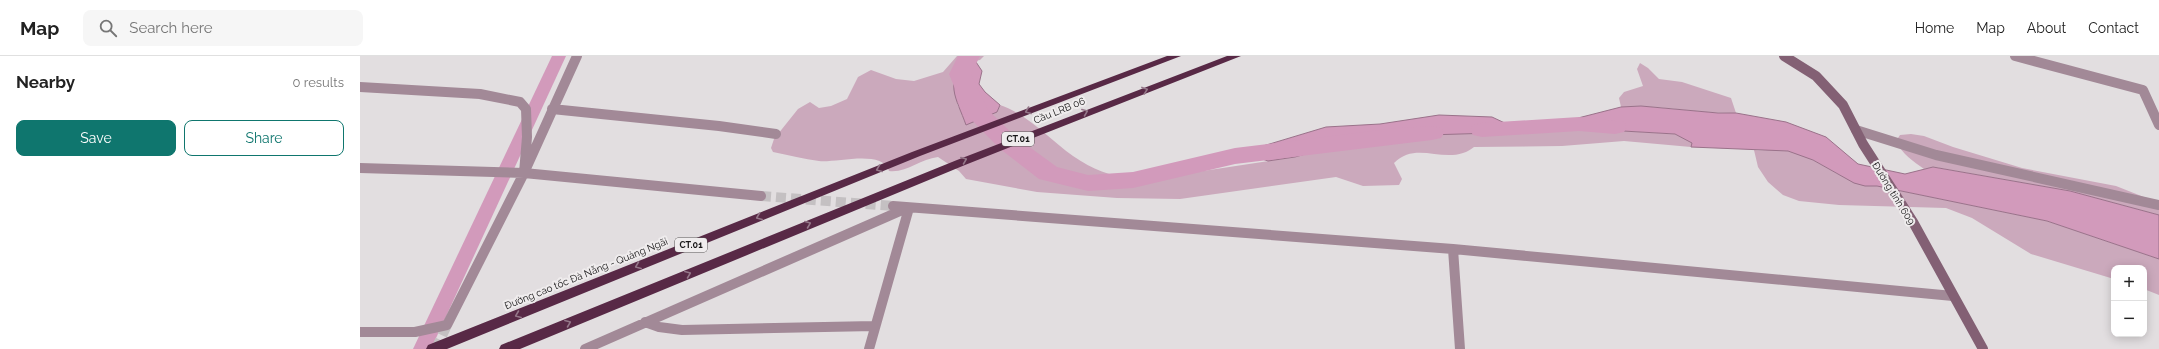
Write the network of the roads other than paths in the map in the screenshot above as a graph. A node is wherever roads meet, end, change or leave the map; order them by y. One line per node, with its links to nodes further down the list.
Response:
1 (577, 56): 7 (street)
2 (1176, 56): 11 (highway, Cầu LRB 06 / CT.01, one-way to 11)
3 (1236, 56): 24 (highway, Cầu LRB 06 / CT.01, one-way to 3)
4 (1784, 56): 9 (main road, Đường tỉnh 609)
5 (2015, 56): 8 (street)
6 (360, 87): 13 (street)
7 (552, 109): 10 (street); 13 (street)
8 (2159, 125)
9 (1856, 130): 15 (street); 19 (main road, Đường tỉnh 609)
10 (776, 134)
11 (916, 154): 23 (highway, Đường cao tốc Đà Nẵng - Quảng Ngãi / CT.01, one-way to 23)
12 (360, 168): 13 (street)
13 (520, 173): 14 (street); 22 (street)
14 (761, 196)
15 (2159, 205)
16 (893, 206): 17 (street)
17 (909, 208): 18 (street); 20 (street); 21 (street)
18 (1453, 249): 19 (street); 27 (street)
19 (1953, 296): 28 (main road, Đường tỉnh 609)
20 (645, 322): 21 (street); 25 (street)
21 (874, 326): 26 (street)
22 (360, 332)
23 (433, 349)
24 (506, 349)
25 (585, 349)
26 (869, 349)
27 (1460, 349)
28 (1983, 349)

